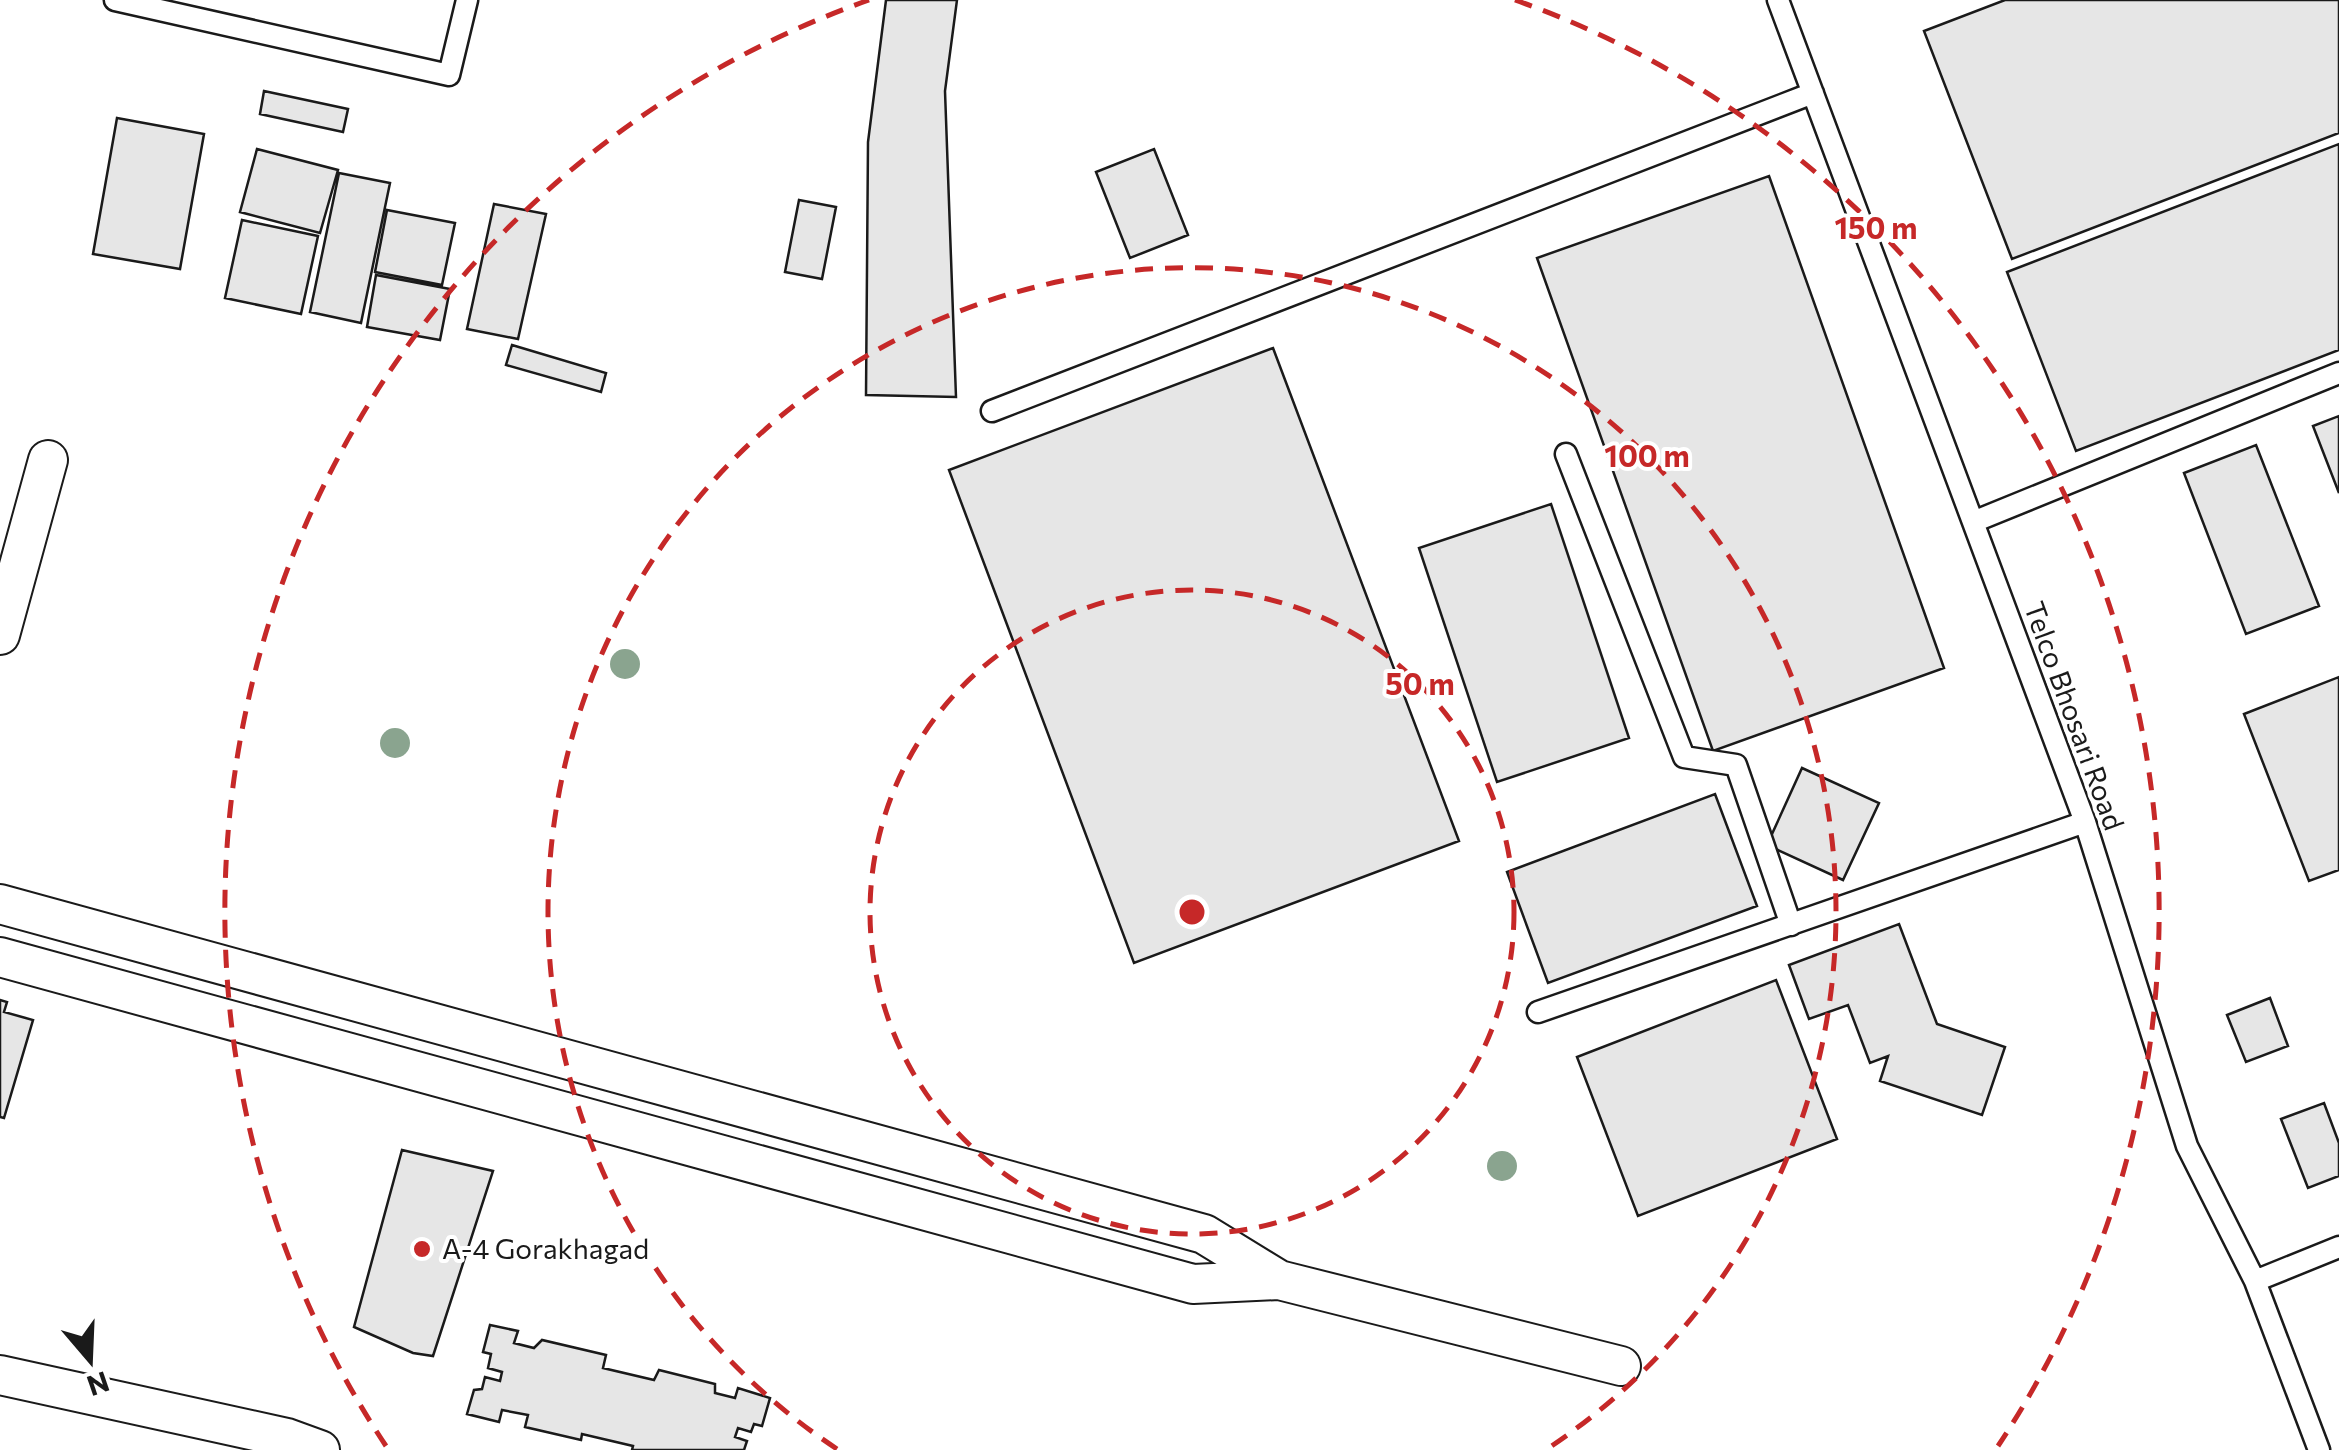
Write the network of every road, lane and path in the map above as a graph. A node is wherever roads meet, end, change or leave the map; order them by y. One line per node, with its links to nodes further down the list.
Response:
1 (115, 0): 2 (lane)
2 (467, 0)
3 (1778, 0): 4 (lane, Telco Bhosari Road)
4 (1813, 94): 6 (lane); 9 (lane, Telco Bhosari Road)
5 (2339, 374): 9 (lane)
6 (992, 411)
7 (1566, 454): 14 (lane)
8 (48, 460): 10 (street)
9 (1972, 522): 12 (lane, Telco Bhosari Road)
10 (10, 553): 11 (street)
11 (0, 635)
12 (2084, 822): 14 (lane); 19 (lane, Telco Bhosari Road)
13 (0, 904): 18 (street)
14 (1791, 924): 16 (lane)
15 (0, 958): 18 (street)
16 (1538, 1012)
17 (2339, 1247): 19 (lane)
18 (1280, 1280): 20 (street)
19 (2256, 1281): 23 (lane, Telco Bhosari Road)
20 (1621, 1366)
21 (0, 1375): 22 (street)
22 (320, 1450)
23 (2319, 1450)

